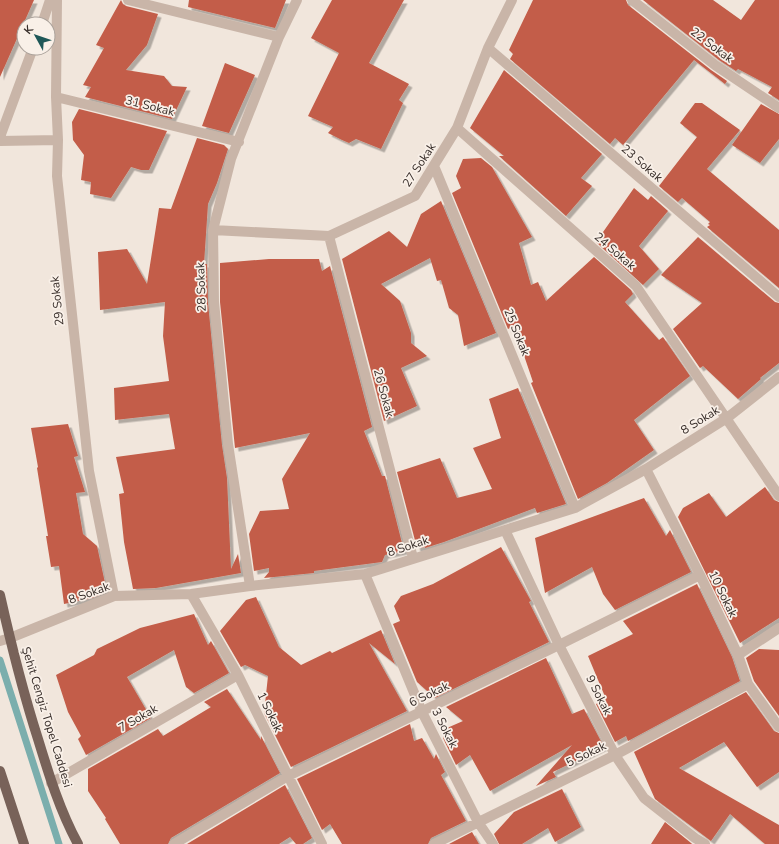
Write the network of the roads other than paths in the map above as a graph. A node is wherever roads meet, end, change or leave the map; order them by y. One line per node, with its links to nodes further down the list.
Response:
1 (50, 0): 7 (street)
2 (57, 0): 11 (street, 29 Sokak)
3 (128, 0): 8 (street)
4 (297, 0): 8 (street, 28 Sokak)
5 (512, 0): 9 (street, 27 Sokak)
6 (632, 0): 12 (street, 22 Sokak)
7 (45, 16)
8 (279, 37): 17 (street, 28 Sokak)
9 (488, 48): 13 (street, 27 Sokak); 21 (street, 23 Sokak)
10 (30, 56): 14 (street)
11 (56, 97): 16 (street, 29 Sokak); 17 (street, 31 Sokak)
12 (779, 108)
13 (457, 128): 18 (street, 27 Sokak); 23 (street, 24 Sokak)
14 (0, 137)
15 (0, 140): 16 (street)
16 (58, 140): 34 (street, 29 Sokak)
17 (239, 142): 19 (street, 28 Sokak)
18 (434, 166): 20 (street, 27 Sokak); 26 (street, 25 Sokak)
19 (213, 230): 20 (street, 27 Sokak); 31 (street, 28 Sokak)
20 (329, 236): 28 (street, 26 Sokak)
21 (779, 297)
22 (779, 377): 23 (street, 8 Sokak)
23 (727, 418): 24 (street, 8 Sokak); 25 (street, 24 Sokak)
24 (646, 469): 26 (street, 8 Sokak); 30 (street, 10 Sokak)
25 (779, 496)
26 (575, 508): 27 (street, 8 Sokak)
27 (505, 530): 28 (street, 8 Sokak); 37 (street, 9 Sokak)
28 (413, 558): 29 (street, 8 Sokak)
29 (365, 574): 31 (street, 8 Sokak); 41 (street, 3 Sokak)
30 (700, 575): 37 (street, 6 Sokak); 38 (street, 10 Sokak)
31 (250, 586): 32 (street, 8 Sokak)
32 (191, 594): 34 (street, 8 Sokak); 39 (street, 1 Sokak)
33 (0, 595): 36 (main road, Şehit Cengiz Topel Caddesi)
34 (114, 596): 36 (street, 8 Sokak)
35 (779, 628): 38 (street)
36 (5, 640): 46 (main road, Şehit Cengiz Topel Caddesi)
37 (559, 645): 41 (street, 6 Sokak); 43 (street, 9 Sokak)
38 (738, 655): 40 (street, 10 Sokak)
39 (238, 676): 45 (street, 1 Sokak); 46 (street, 7 Sokak)
40 (748, 684): 42 (street, 10 Sokak); 43 (street, 5 Sokak)
41 (422, 712): 45 (street, 6 Sokak); 47 (street, 3 Sokak)
42 (779, 727)
43 (614, 755): 47 (street, 5 Sokak); 48 (street, 9 Sokak)
44 (0, 771): 49 (main road)
45 (288, 776): 51 (street, 6 Sokak); 52 (street, 1 Sokak)
46 (51, 783): 50 (main road, Şehit Cengiz Topel Caddesi)
47 (478, 822): 53 (street, 5 Sokak); 54 (street, 3 Sokak)
48 (694, 841): 55 (street, 9 Sokak)
49 (24, 844)
50 (78, 844)
51 (174, 844)
52 (322, 844)
53 (434, 844)
54 (493, 844)
55 (705, 844)

